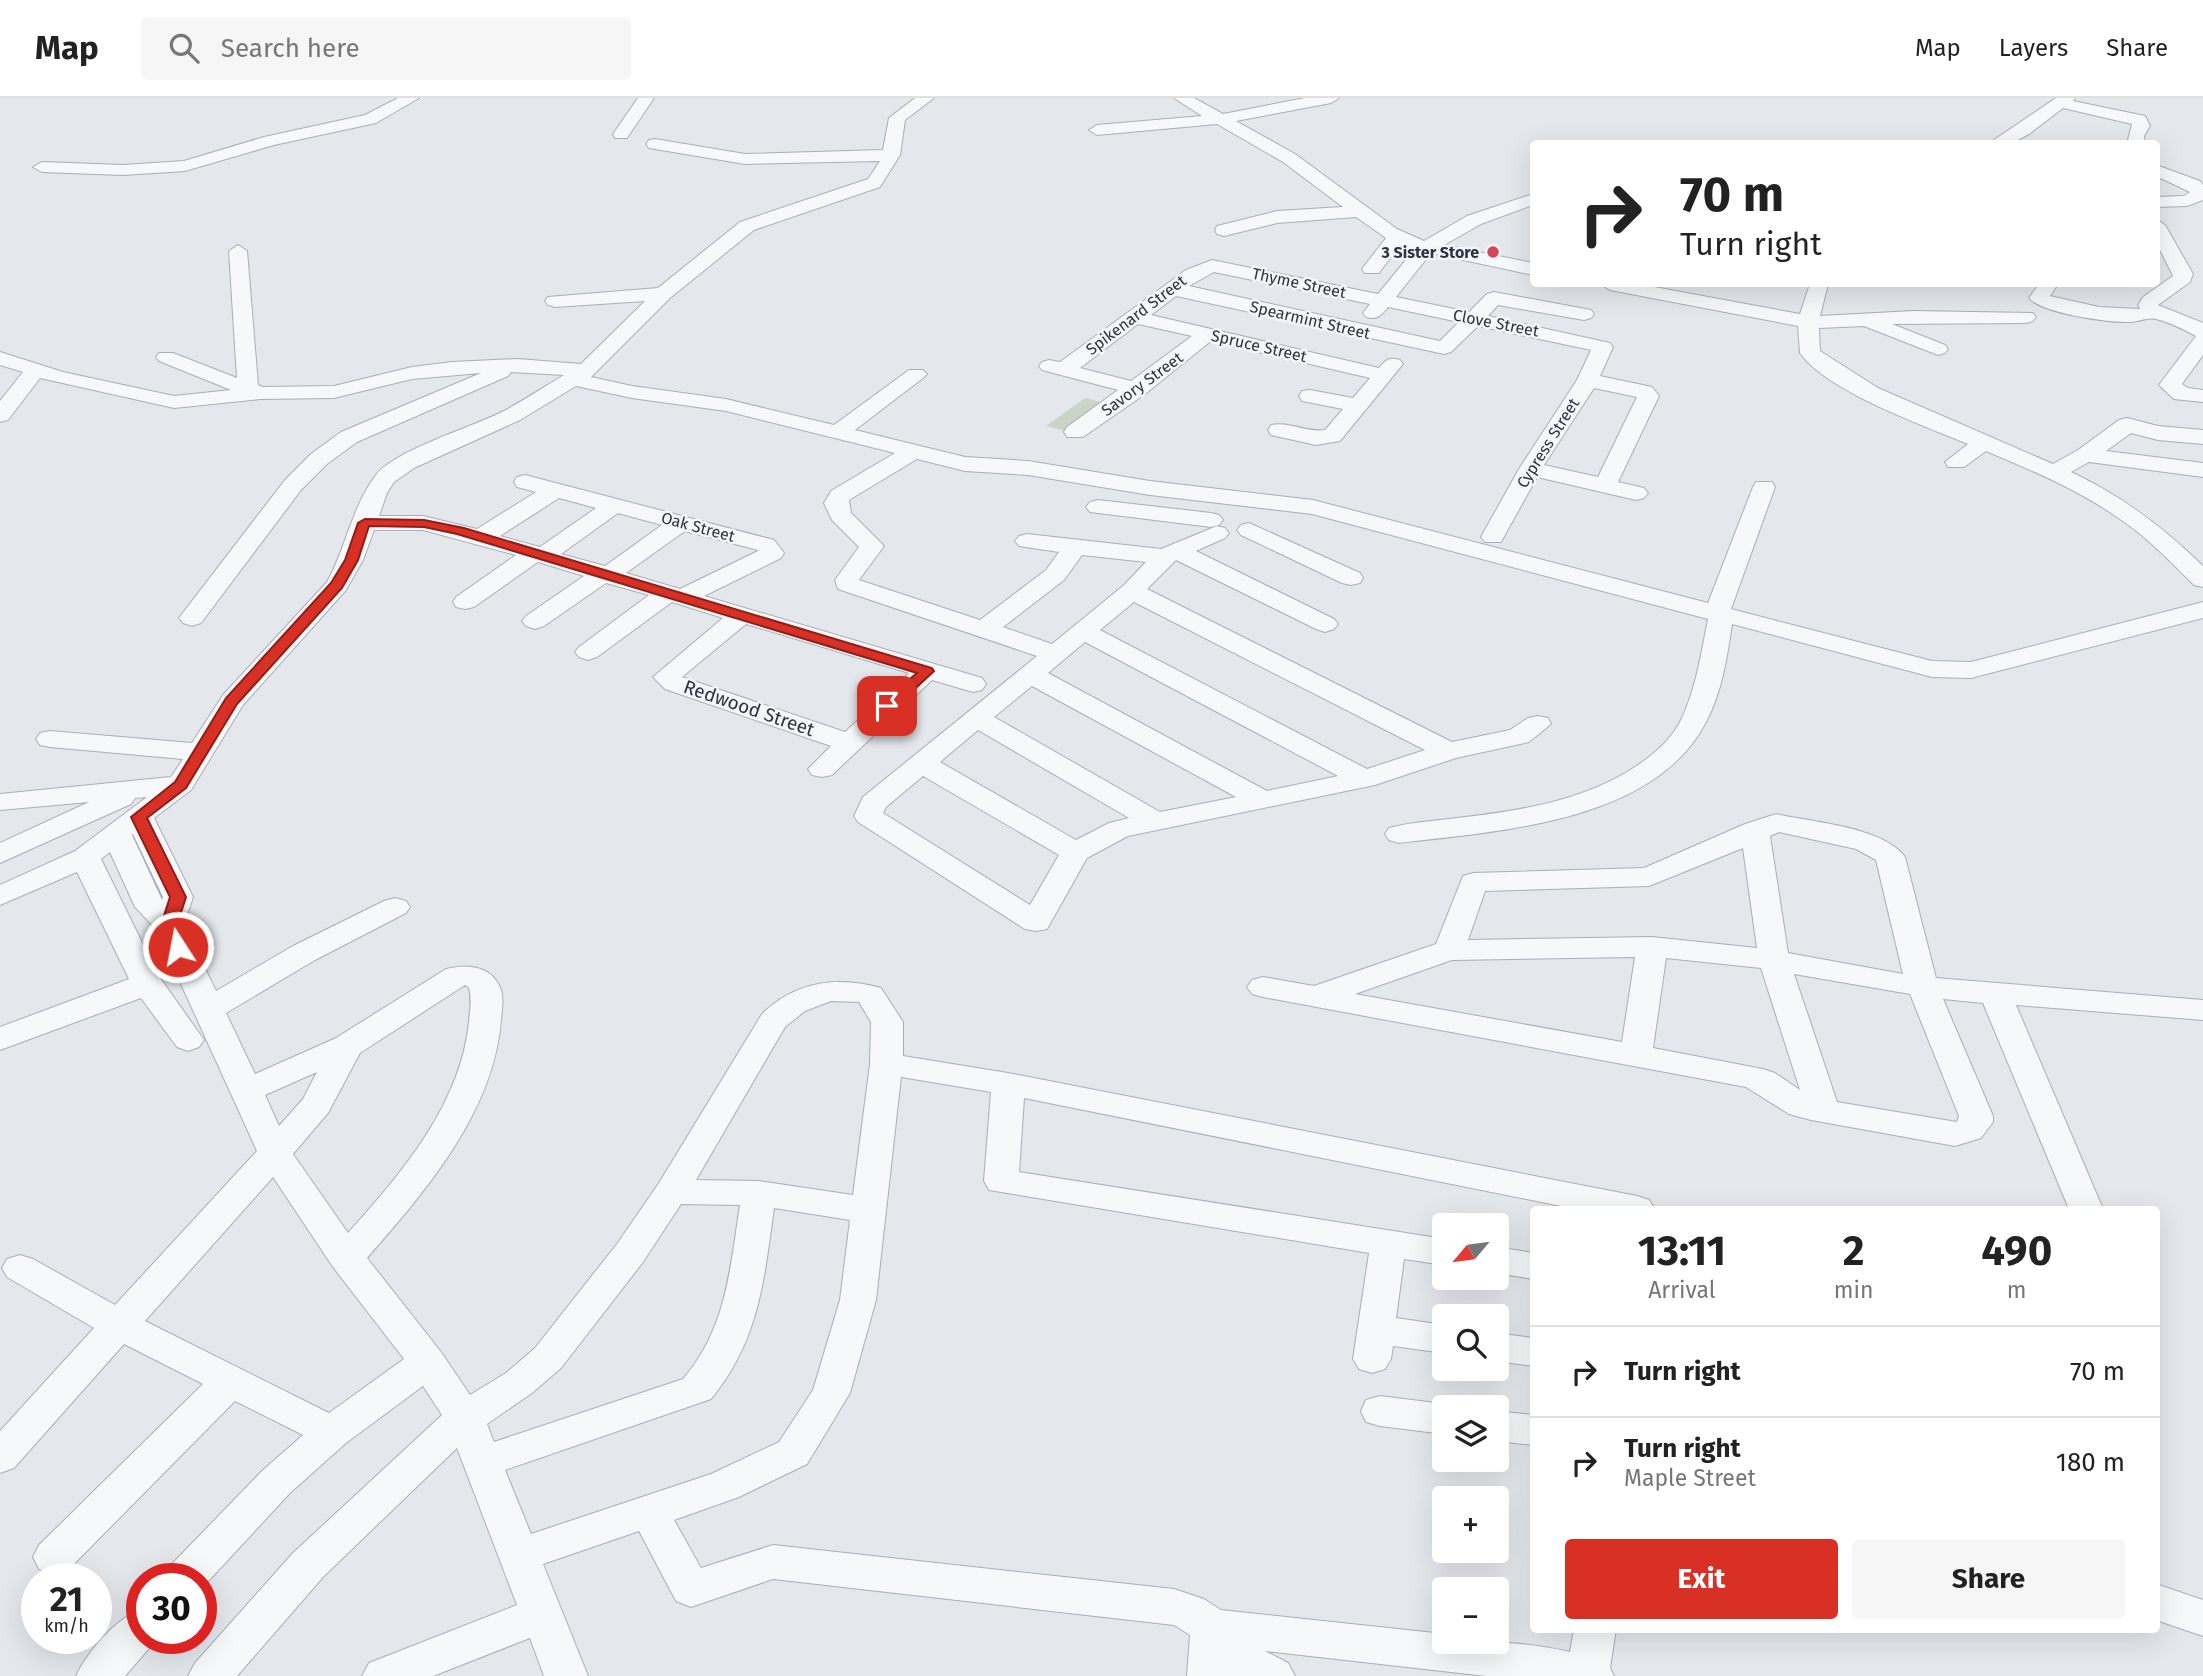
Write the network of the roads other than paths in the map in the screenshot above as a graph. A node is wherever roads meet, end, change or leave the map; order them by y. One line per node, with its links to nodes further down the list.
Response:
1 (411, 98): 14 (street)
2 (646, 98): 9 (street)
3 (926, 98): 13 (street)
4 (1182, 98): 7 (street)
5 (1331, 98): 7 (street)
6 (2064, 100): 10 (street); 11 (street)
7 (1222, 118): 8 (street); 18 (street)
8 (1097, 130)
9 (621, 134)
10 (2004, 140)
11 (2136, 140)
12 (655, 144): 13 (street)
13 (891, 155): 35 (street)
14 (41, 167)
15 (2160, 172): 17 (street)
16 (1530, 200): 19 (street)
17 (2160, 202)
18 (1359, 211): 21 (street); 23 (street)
19 (1495, 213): 20 (street); 24 (street)
20 (1530, 219)
21 (1224, 230)
22 (2160, 233): 27 (street)
23 (1396, 237): 24 (street); 30 (street)
24 (1425, 248): 29 (street); 38 (street)
25 (238, 251): 62 (street)
26 (2160, 265): 27 (street)
27 (2176, 265): 39 (street)
28 (1212, 266): 34 (street, Spikenard Street); 38 (street, Thyme Street)
29 (1530, 268)
30 (1372, 269)
31 (1625, 287): 45 (street)
32 (1818, 287): 45 (street)
33 (2047, 287): 39 (street)
34 (1173, 289): 41 (street, Spikenard Street); 46 (street, Spearmint Street)
35 (663, 294): 37 (street); 58 (street)
36 (2122, 296): 39 (street)
37 (555, 301)
38 (1385, 301): 43 (street, Clove Street); 46 (street)
39 (2151, 306): 47 (street)
40 (1584, 314): 43 (street)
41 (1134, 317): 48 (street, Spruce Street); 61 (street, Spikenard Street)
42 (2026, 317): 44 (street)
43 (1474, 318): 50 (street, Spearmint Street); 52 (street, Clove Street)
44 (1863, 320): 45 (street); 51 (street)
45 (1808, 323): 71 (street)
46 (1355, 330): 50 (street, Spearmint Street)
47 (2203, 332)
48 (1208, 334): 59 (street, Spruce Street); 61 (street, Savory Street)
49 (2203, 341): 64 (street)
50 (1412, 343): 59 (street)
51 (1938, 349)
52 (1603, 350): 60 (street, Cypress Street)
53 (166, 357): 62 (street)
54 (0, 358): 56 (street)
55 (518, 365): 58 (street); 62 (street); 104 (street)
56 (36, 370): 62 (street); 66 (street)
57 (916, 374): 69 (street)
58 (579, 375): 69 (street); 87 (street)
59 (1383, 375): 65 (street)
60 (1588, 380): 75 (street, Cypress Street); 79 (street)
61 (1137, 389): 68 (street, Savory Street)
62 (254, 390)
63 (1310, 396): 65 (street)
64 (2203, 396)
65 (1357, 405): 67 (street)
66 (0, 415)
67 (1279, 430)
68 (1076, 432)
69 (838, 433): 72 (street)
70 (2203, 436): 73 (street)
71 (1984, 443): 74 (street); 77 (street)
72 (913, 452): 85 (street); 107 (street)
73 (2086, 455): 76 (street); 77 (street)
74 (1956, 462)
75 (1530, 469): 79 (street); 90 (street, Cypress Street)
76 (2203, 470)
77 (2052, 473): 97 (street)
78 (525, 482): 81 (street, Oak Street)
79 (1605, 486): 82 (street)
80 (1764, 487): 102 (street)
81 (555, 490): 83 (street, Oak Street); 89 (street)
82 (1636, 493)
83 (615, 505): 86 (street, Oak Street); 93 (street)
84 (1098, 507): 88 (street)
85 (1249, 515): 88 (street); 96 (street); 102 (street)
86 (682, 522): 95 (street); 99 (street, Oak Street)
87 (365, 523): 89 (street); 119 (street)
88 (1214, 526): 94 (street)
89 (481, 537): 93 (street)
90 (1493, 537)
91 (1027, 541): 92 (street)
92 (1075, 547): 94 (street); 107 (street)
93 (540, 554): 95 (street); 100 (street)
94 (1170, 554): 98 (street); 106 (street)
95 (607, 573): 99 (street); 105 (street)
96 (1351, 579)
97 (2203, 580)
98 (1132, 591): 108 (street); 118 (street)
99 (678, 594): 103 (street); 109 (street)
100 (466, 602)
101 (2203, 610): 102 (street)
102 (1718, 614): 129 (street)
103 (742, 615): 111 (street); 117 (street, Redwood Street)
104 (192, 618)
105 (535, 621)
106 (1325, 624)
107 (983, 630): 110 (street)
108 (1083, 631): 110 (street); 122 (street)
109 (588, 652)
110 (1055, 653): 112 (street)
111 (927, 671): 113 (street); 117 (street)
112 (1030, 674): 114 (street); 124 (street)
113 (972, 684)
114 (976, 718): 120 (street); 127 (street)
115 (1538, 724): 118 (street)
116 (50, 739): 119 (street)
117 (848, 742): 121 (street)
118 (1449, 751): 122 (street)
119 (200, 752): 123 (street)
120 (921, 763): 130 (street); 130 (street)
121 (822, 769)
122 (1365, 779): 124 (street)
123 (181, 785): 126 (street)
124 (1263, 800): 127 (street)
125 (5, 803): 126 (street)
126 (132, 814): 131 (street); 132 (street); 143 (street)
127 (1156, 822): 130 (street)
128 (1755, 830): 136 (street); 137 (street); 139 (street)
129 (1399, 834)
130 (1075, 852)
131 (0, 854)
132 (85, 857): 133 (street); 138 (street)
133 (0, 896)
134 (395, 907): 143 (street)
135 (1652, 947): 136 (street); 137 (street); 148 (street)
136 (1449, 950): 141 (street)
137 (1774, 961): 139 (street); 152 (street)
138 (147, 984): 145 (street); 146 (street)
139 (1922, 986): 142 (street); 152 (street)
140 (1263, 987): 141 (street)
141 (1319, 995): 148 (street)
142 (1995, 995): 144 (street); 157 (street)
143 (207, 1010): 151 (street)
144 (2203, 1010)
145 (0, 1039)
146 (188, 1040)
147 (347, 1046): 151 (street); 153 (street); 161 (street)
148 (1636, 1054): 152 (street)
149 (886, 1064): 150 (street); 154 (street); 158 (street)
150 (1008, 1084): 156 (street); 159 (street)
151 (245, 1091): 153 (street)
152 (1824, 1112)
153 (275, 1153): 161 (street); 165 (street)
154 (671, 1192): 155 (street); 172 (street)
155 (759, 1193): 158 (street); 178 (street)
156 (1622, 1206)
157 (2085, 1206)
158 (867, 1210): 179 (street)
159 (1388, 1243): 160 (street); 166 (street)
160 (1432, 1250)
161 (346, 1258): 169 (street)
162 (1509, 1262): 163 (street)
163 (1530, 1266)
164 (20, 1268): 165 (street)
165 (119, 1325): 170 (street); 177 (street)
166 (1432, 1340)
167 (1509, 1349): 168 (street)
168 (1530, 1352)
169 (428, 1362): 172 (street); 176 (street)
170 (231, 1381): 176 (street); 181 (street)
171 (1380, 1411): 173 (street)
172 (465, 1418): 178 (street); 191 (street)
173 (1432, 1418)
174 (1509, 1427): 175 (street)
175 (1530, 1430)
176 (332, 1432): 182 (street)
177 (0, 1457)
178 (482, 1462): 180 (street)
179 (649, 1512): 180 (street); 188 (street)
180 (519, 1555): 184 (street)
181 (54, 1557)
182 (200, 1563)
183 (2160, 1603): 185 (street)
184 (542, 1615): 192 (street); 193 (street)
185 (2203, 1618)
186 (1595, 1633): 189 (street)
187 (126, 1645): 190 (street)
188 (1211, 1650): 189 (street); 194 (street)
189 (1590, 1675)
190 (98, 1676)
191 (209, 1676)
192 (384, 1676)
193 (566, 1676)
194 (1273, 1676)

